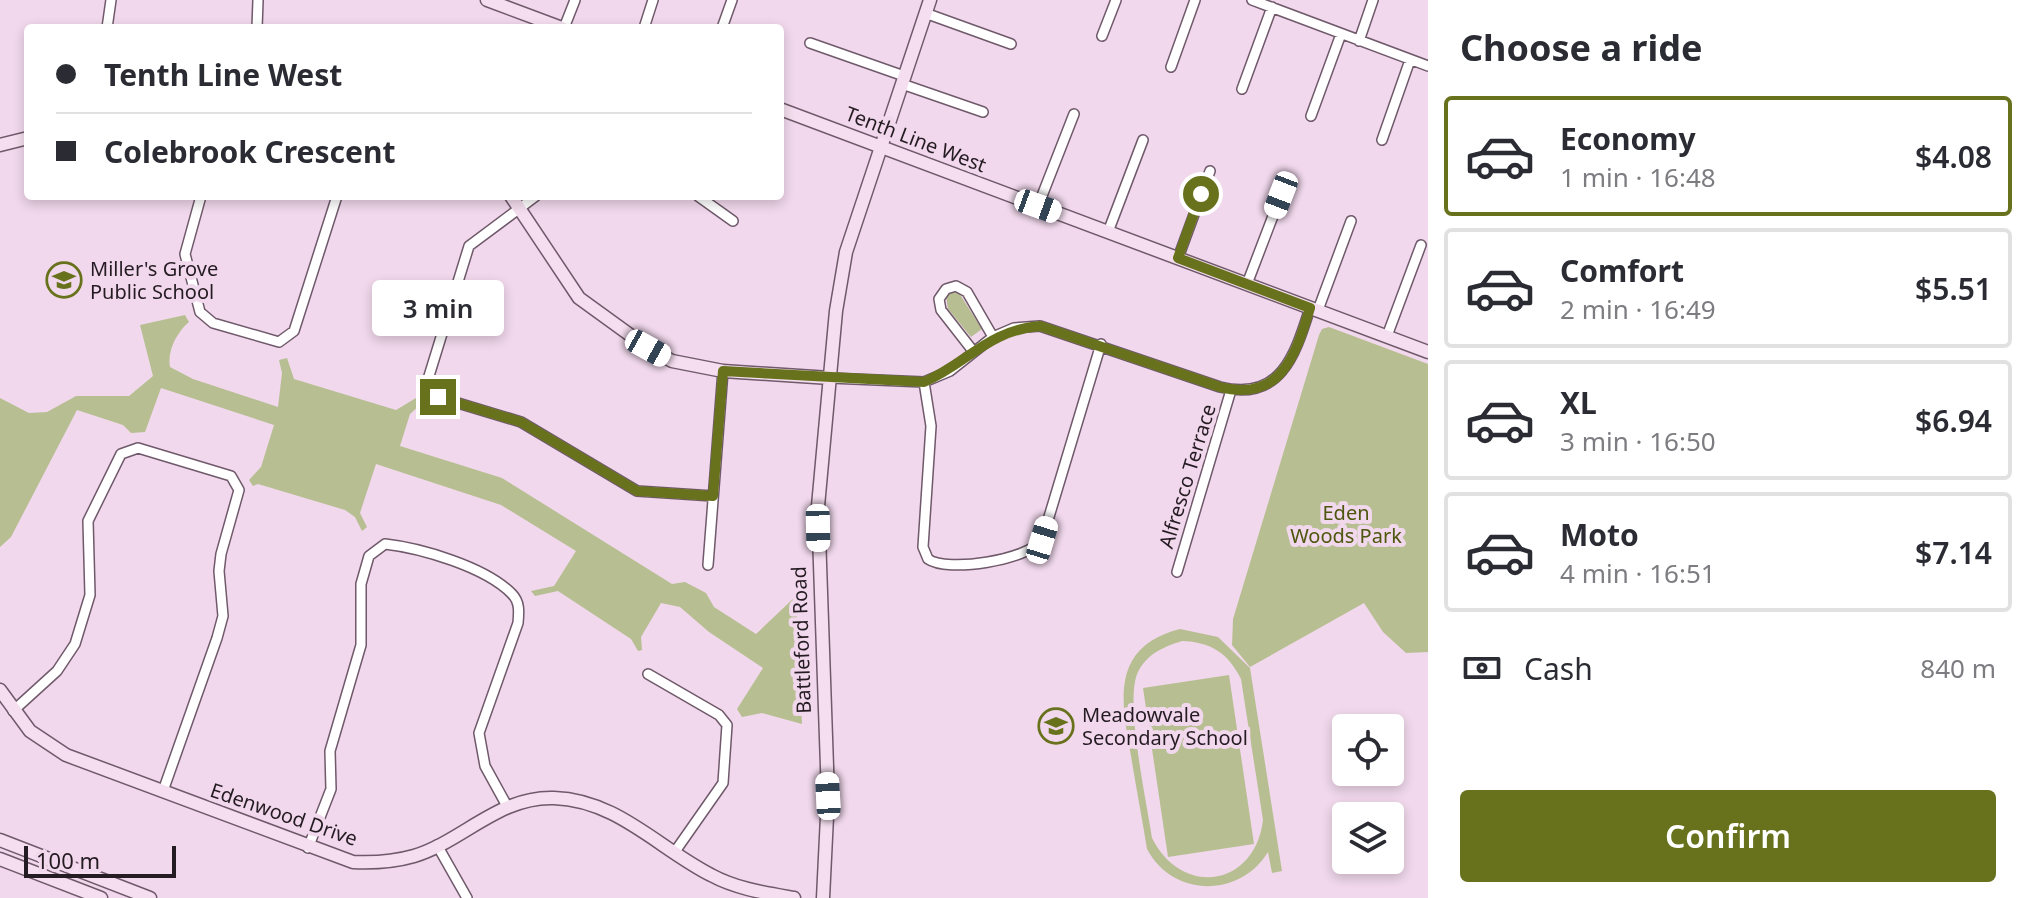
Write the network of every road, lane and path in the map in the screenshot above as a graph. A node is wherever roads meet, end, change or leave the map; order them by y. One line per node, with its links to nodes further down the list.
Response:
1 (111, 0): 13 (street)
2 (258, 0): 14 (street)
3 (575, 0): 16 (street)
4 (653, 0): 17 (street)
5 (732, 0): 18 (street)
6 (1116, 0): 20 (street)
7 (1195, 0): 26 (street)
8 (1252, 0): 12 (street)
9 (1373, 0): 21 (street)
10 (492, 1): 15 (street)
11 (928, 4): 23 (street); 27 (street, Battleford Road)
12 (1272, 7): 19 (street); 28 (street)
13 (108, 24)
14 (257, 24)
15 (552, 24)
16 (565, 24)
17 (645, 24)
18 (723, 24)
19 (1341, 34): 21 (street); 32 (street)
20 (1102, 36)
21 (1359, 41): 24 (street)
22 (810, 43): 27 (street)
23 (1011, 44)
24 (1410, 60): 25 (street); 35 (street)
25 (1428, 66)
26 (1171, 67)
27 (903, 80): 30 (street); 37 (street, Battleford Road)
28 (1242, 89)
29 (784, 111): 37 (street, Tenth Line West)
30 (983, 112)
31 (1074, 114): 44 (street)
32 (1311, 116)
33 (24, 139): 36 (street)
34 (1143, 140): 47 (street)
35 (1382, 140)
36 (0, 145)
37 (881, 147): 44 (street, Tenth Line West); 58 (street, Battleford Road)
38 (1210, 171): 49 (street)
39 (1281, 195): 50 (street)
40 (200, 200): 41 (street)
41 (336, 200)
42 (704, 200): 45 (street)
43 (515, 201): 57 (street); 61 (street)
44 (1038, 206): 47 (street, Tenth Line West)
45 (733, 221)
46 (1351, 221): 51 (street)
47 (1108, 232): 49 (street, Tenth Line West)
48 (1421, 245): 52 (street)
49 (1178, 258): 50 (street, Tenth Line West)
50 (1247, 284): 51 (street, Tenth Line West)
51 (1314, 309): 52 (street, Tenth Line West); 60 (street)
52 (1387, 336): 56 (street, Tenth Line West)
53 (993, 337): 54 (street); 55 (street); 55 (street)
54 (1101, 344): 59 (street); 60 (street)
55 (973, 351): 59 (street)
56 (1428, 352)
57 (723, 371): 58 (street); 61 (street)
58 (830, 378): 59 (street); 79 (street, Battleford Road)
59 (924, 382)
60 (1231, 390): 63 (street, Alfresco Terrace)
61 (713, 496): 62 (street)
62 (708, 565)
63 (1177, 572)
64 (648, 674): 72 (street)
65 (0, 690): 66 (street, Edenwood Drive)
66 (13, 711): 67 (street, Edenwood Drive); 67 (street)
67 (163, 791): 71 (street, Edenwood Drive)
68 (507, 806): 70 (street, Edenwood Drive); 71 (street); 72 (street, Edenwood Drive)
69 (0, 840): 76 (street)
70 (437, 845): 71 (street, Edenwood Drive); 77 (street)
71 (308, 848)
72 (674, 853): 74 (street, Edenwood Drive)
73 (0, 859): 75 (street)
74 (740, 893): 78 (street, Edenwood Drive)
75 (101, 898)
76 (150, 898)
77 (467, 898)
78 (794, 898)
79 (823, 898)

